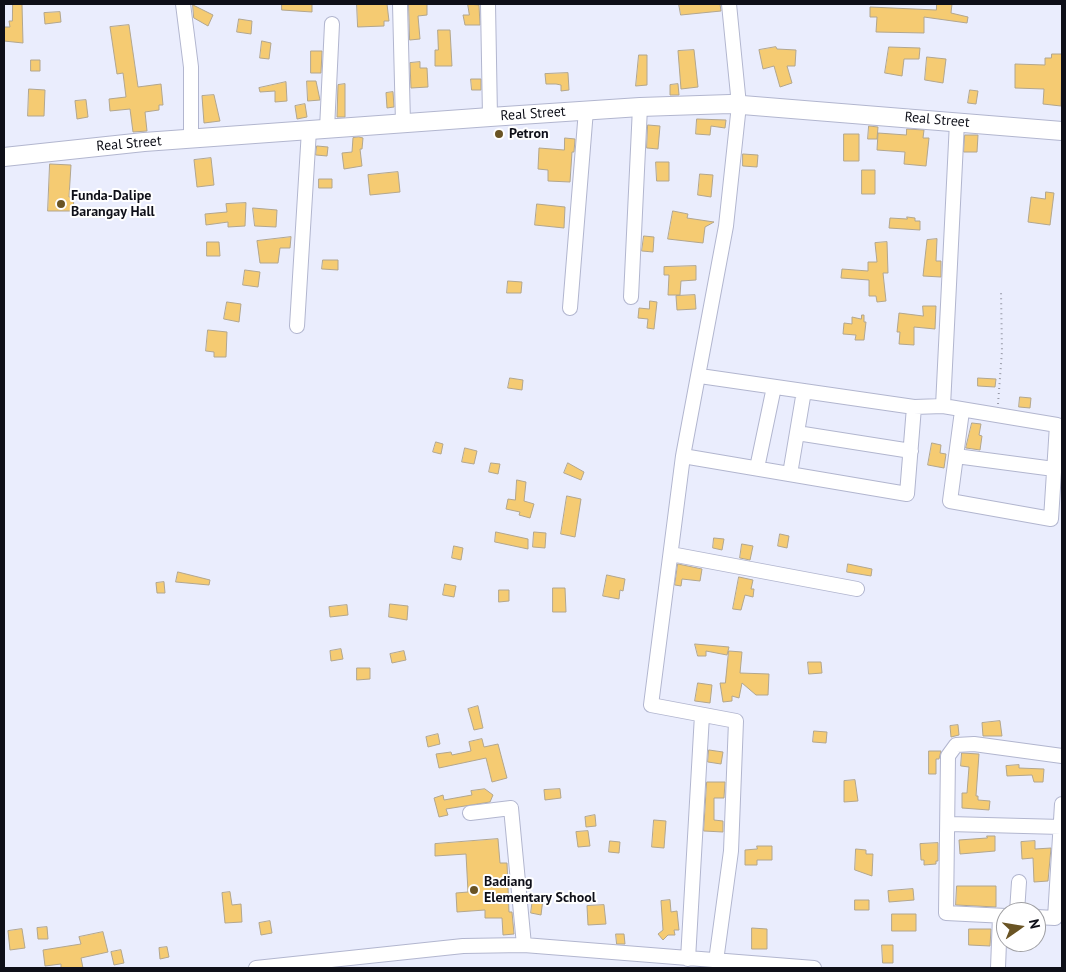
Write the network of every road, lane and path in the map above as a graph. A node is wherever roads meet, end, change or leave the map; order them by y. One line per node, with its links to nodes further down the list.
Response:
1 (182, 4): 15 (street)
2 (400, 4): 11 (street)
3 (488, 4): 9 (street)
4 (729, 4): 6 (street)
5 (332, 24): 12 (street)
6 (739, 105): 7 (main road, Real Street); 10 (main road, Real Street); 21 (street)
7 (640, 107): 8 (main road, Real Street); 18 (street)
8 (586, 110): 9 (main road, Real Street); 19 (street)
9 (490, 117): 11 (main road, Real Street)
10 (957, 122): 14 (main road, Real Street); 24 (street)
11 (403, 123): 12 (main road, Real Street)
12 (327, 129): 13 (main road, Real Street)
13 (309, 130): 15 (main road, Real Street); 20 (street)
14 (1062, 131)
15 (191, 139): 16 (main road, Real Street)
16 (4, 157)
17 (1001, 291): 27 (path)
18 (631, 297)
19 (570, 308)
20 (297, 326)
21 (700, 376): 22 (street); 30 (street)
22 (774, 387): 23 (street); 32 (street)
23 (804, 391): 25 (street); 28 (street)
24 (942, 406): 25 (street); 26 (street)
25 (914, 407): 29 (street)
26 (962, 410): 27 (street); 31 (street)
27 (997, 417): 33 (street)
28 (796, 433): 29 (street); 34 (street)
29 (911, 450): 34 (street)
30 (683, 456): 32 (street); 35 (street)
31 (956, 456): 33 (street); 33 (street)
32 (757, 468): 34 (street)
33 (1054, 469)
34 (790, 474)
35 (671, 554): 36 (street); 37 (street)
36 (857, 589)
37 (702, 715): 49 (street); 50 (street)
38 (1062, 756): 42 (street)
39 (1062, 804): 41 (street)
40 (470, 813): 47 (street)
41 (1062, 823): 42 (street); 46 (street)
42 (949, 824): 45 (street)
43 (1019, 882): 44 (street)
44 (1018, 902)
45 (996, 916)
46 (1046, 918)
47 (524, 946): 49 (street); 52 (street)
48 (1000, 952): 54 (street)
49 (688, 959): 50 (street)
50 (716, 961): 51 (street)
51 (736, 965): 53 (street)
52 (256, 968)
53 (814, 968)
54 (998, 968)

